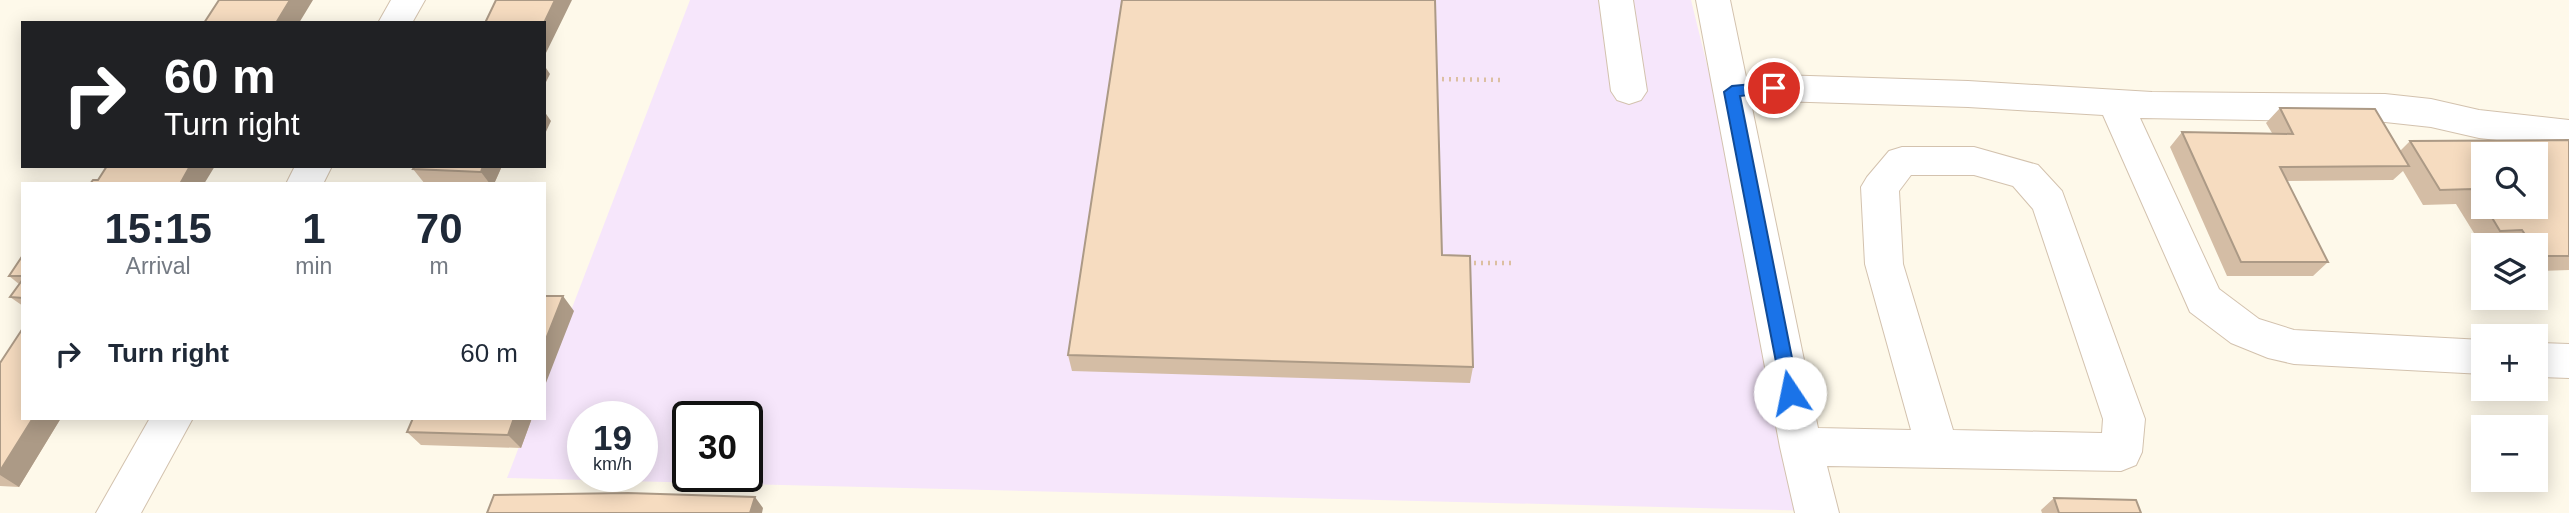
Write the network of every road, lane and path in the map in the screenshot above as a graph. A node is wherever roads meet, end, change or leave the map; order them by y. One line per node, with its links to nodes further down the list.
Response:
1 (408, 0): 4 (street)
2 (1616, 0): 7 (street)
3 (1713, 0): 8 (street)
4 (396, 21)
5 (1435, 79): 6 (path)
6 (1503, 80)
7 (1629, 91)
8 (1732, 92): 9 (street); 17 (street)
9 (2115, 103): 10 (street); 13 (street)
10 (2569, 134)
11 (1465, 263): 12 (path)
12 (1515, 264)
13 (2471, 356)
14 (2548, 360): 15 (street)
15 (2569, 361)
16 (171, 420): 19 (street)
17 (1801, 447): 18 (street); 20 (street)
18 (1937, 448): 18 (street)
19 (118, 513)
20 (1817, 513)

